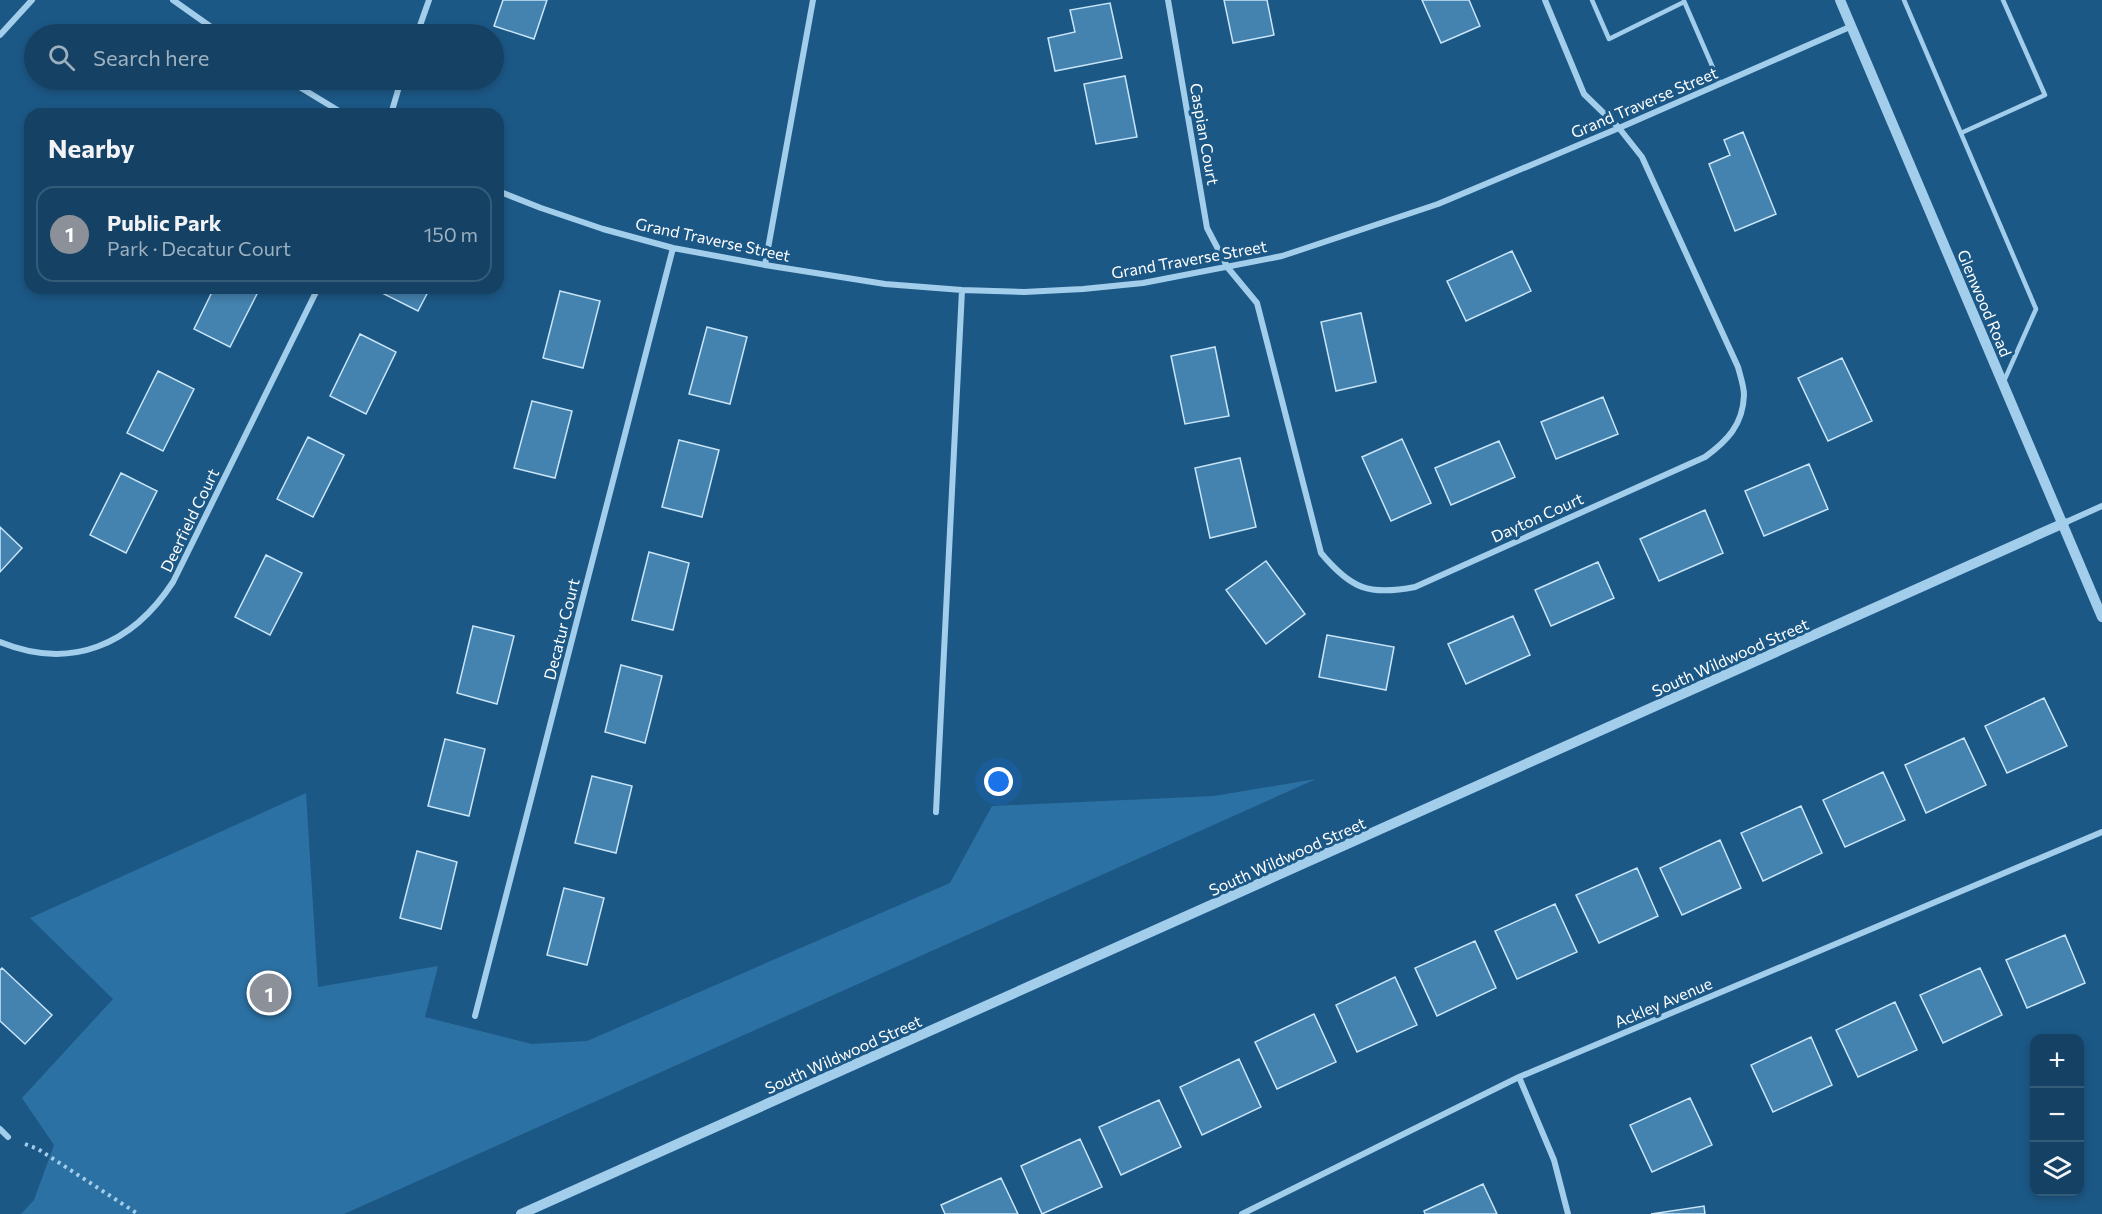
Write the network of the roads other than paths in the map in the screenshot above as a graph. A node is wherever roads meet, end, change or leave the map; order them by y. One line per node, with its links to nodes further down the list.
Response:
1 (32, 0): 15 (street)
2 (173, 0): 12 (street)
3 (429, 0): 13 (street)
4 (813, 0): 25 (street)
5 (1168, 0): 26 (street, Caspian Court)
6 (1545, 0): 21 (street, Dayton Court)
7 (1592, 0): 11 (lane)
8 (1840, 0): 14 (street, Glenwood Road)
9 (1904, 0): 22 (lane)
10 (2003, 0): 22 (lane)
11 (1684, 1): 16 (lane)
12 (207, 24)
13 (421, 24)
14 (1852, 26): 16 (street, Grand Traverse Street); 29 (street, Glenwood Road)
15 (0, 35)
16 (1720, 84): 21 (street, Grand Traverse Street)
17 (304, 90): 19 (street)
18 (398, 90): 20 (street)
19 (334, 108)
20 (393, 108)
21 (1619, 128): 26 (street, Grand Traverse Street); 26 (street, Dayton Court)
22 (1961, 133): 29 (lane)
23 (504, 193): 24 (street, Grand Traverse Street)
24 (673, 248): 25 (street, Grand Traverse Street); 36 (street, Decatur Court)
25 (765, 265): 27 (street, Grand Traverse Street)
26 (1228, 268): 27 (street, Grand Traverse Street)
27 (962, 290): 34 (street)
28 (315, 294): 33 (street, Deerfield Court)
29 (2003, 384): 31 (street, Glenwood Road)
30 (2102, 506): 31 (street)
31 (2064, 523): 32 (street, Glenwood Road); 40 (street, South Wildwood Street)
32 (2102, 616)
33 (0, 642)
34 (936, 812)
35 (2102, 832): 37 (street, Ackley Avenue)
36 (475, 1016)
37 (1520, 1077): 41 (street, Ackley Avenue); 42 (street)
38 (0, 1129): 39 (street)
39 (8, 1137)
40 (521, 1214)
41 (1242, 1214)
42 (1568, 1214)

